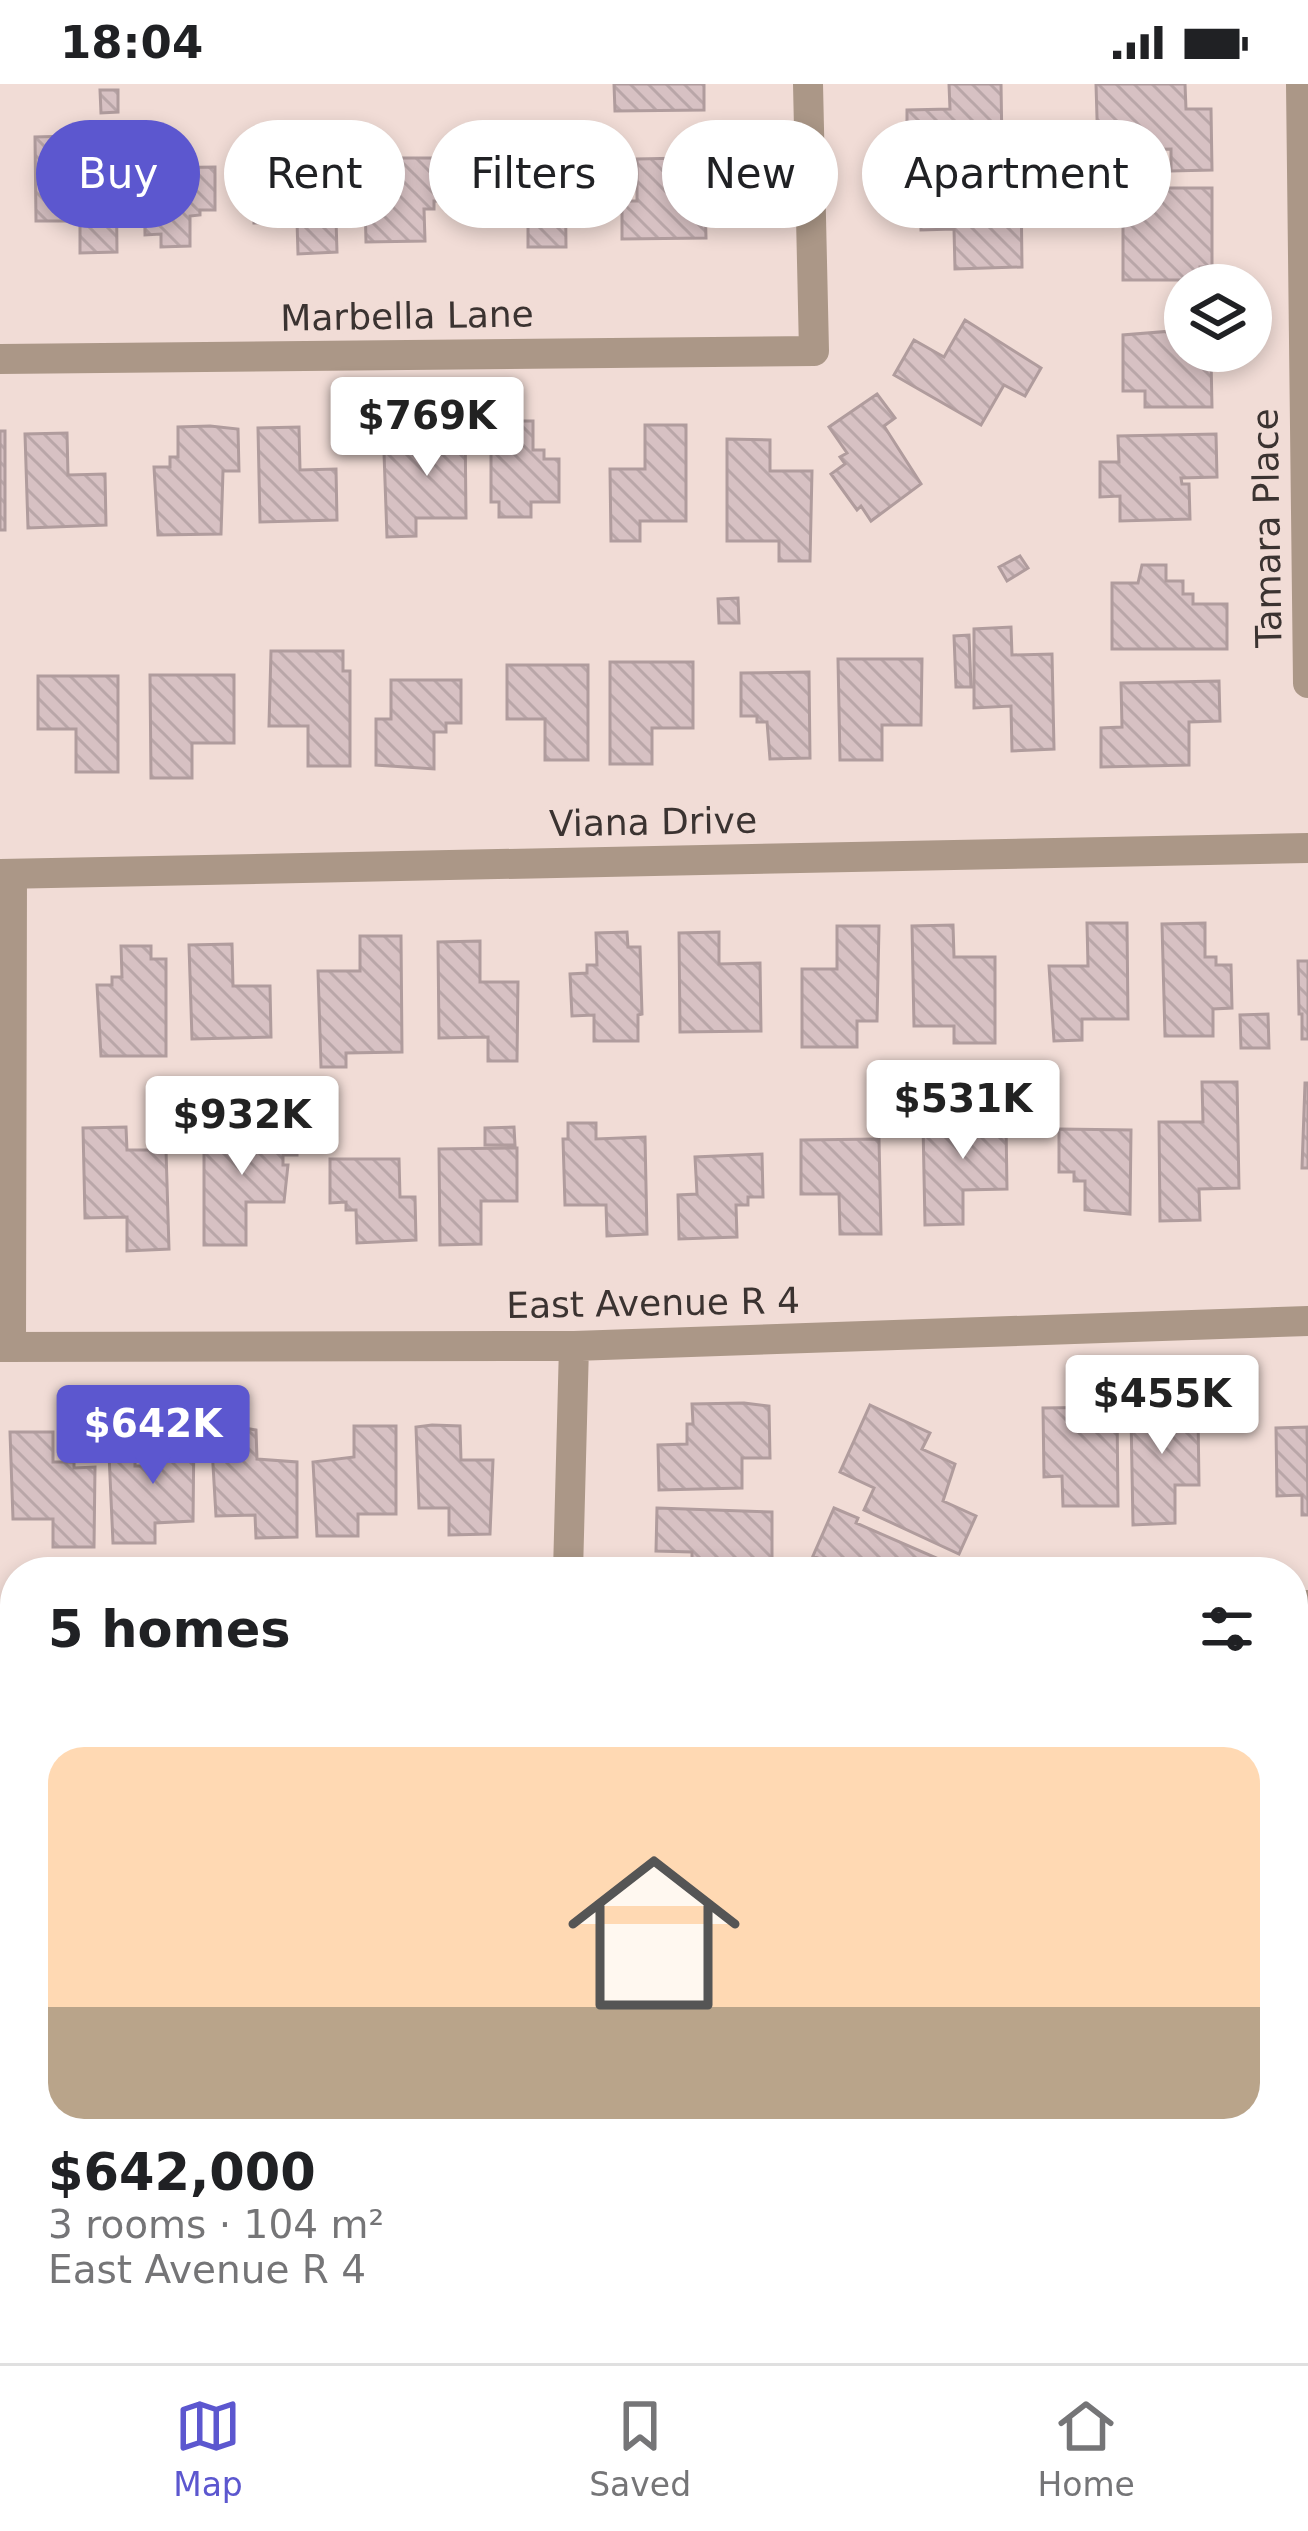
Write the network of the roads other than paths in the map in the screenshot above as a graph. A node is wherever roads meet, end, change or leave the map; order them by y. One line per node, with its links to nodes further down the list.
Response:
1 (808, 84): 3 (street, Marbella Lane)
2 (1301, 84): 4 (street, Tamara Place)
3 (0, 359)
4 (1308, 683)
5 (1308, 848): 6 (street, Viana Drive)
6 (6, 874): 9 (street)
7 (1308, 1321): 8 (street, East Avenue R 4)
8 (574, 1346): 9 (street, East Avenue R 4); 10 (street)
9 (6, 1347)
10 (568, 1557)

